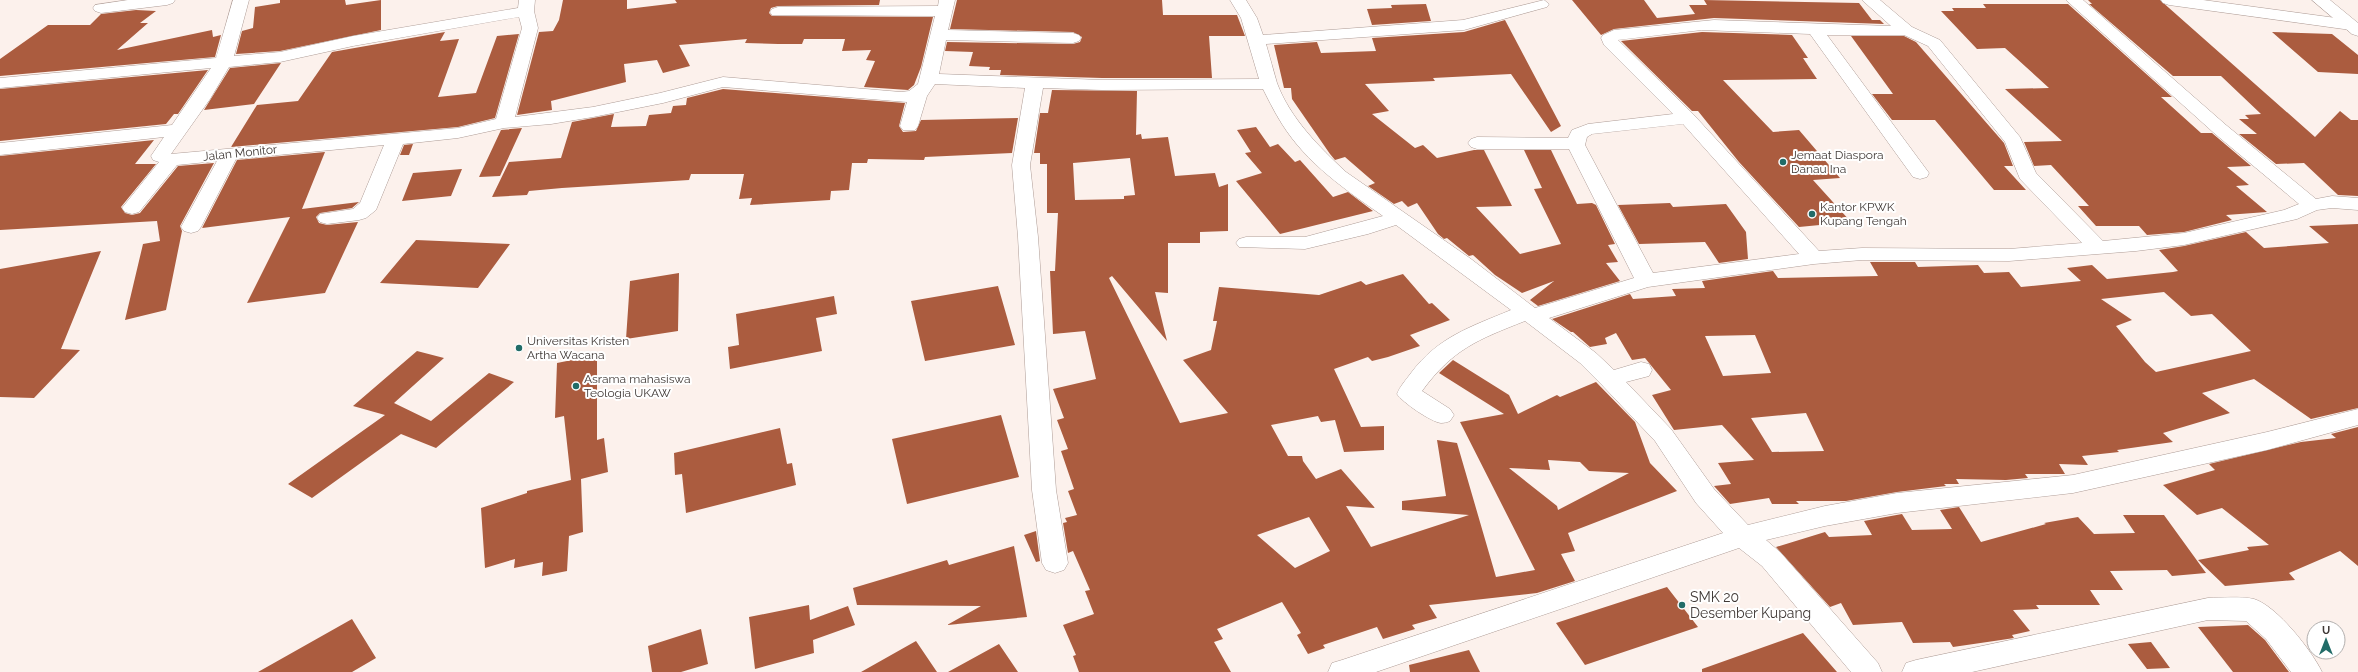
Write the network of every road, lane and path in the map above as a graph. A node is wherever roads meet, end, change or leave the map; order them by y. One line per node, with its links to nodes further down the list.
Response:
1 (167, 0): 12 (street)
2 (241, 0): 20 (street)
3 (1238, 0): 19 (street)
4 (1870, 0): 16 (street)
5 (2074, 0): 38 (street)
6 (2169, 0): 14 (street)
7 (2320, 0): 14 (street)
8 (1541, 4): 11 (street)
9 (527, 5): 20 (street); 27 (street)
10 (946, 6): 13 (street); 17 (street)
11 (1503, 7): 19 (street)
12 (101, 8)
13 (778, 12)
14 (2355, 28)
15 (1814, 30): 16 (street); 26 (street); 36 (street)
16 (1906, 30): 44 (street)
17 (940, 36): 18 (street); 21 (street)
18 (1074, 38)
19 (1257, 40): 24 (street)
20 (223, 62): 23 (street); 29 (street)
21 (929, 79): 22 (street); 25 (street)
22 (1035, 82): 24 (street); 53 (street)
23 (0, 83)
24 (1269, 84): 41 (street)
25 (918, 95): 27 (street, Jalan Monitor); 28 (street)
26 (1687, 118): 32 (street); 45 (street)
27 (504, 123): 30 (street, Jalan Monitor)
28 (909, 126)
29 (180, 130): 33 (street); 35 (street)
30 (396, 139): 34 (street, Jalan Monitor); 40 (street)
31 (1477, 143): 32 (street)
32 (1576, 145): 46 (street)
33 (0, 149)
34 (230, 154): 35 (street, Jalan Monitor); 42 (street)
35 (171, 160): 39 (street)
36 (1920, 173)
37 (2358, 204): 38 (street)
38 (2312, 205): 44 (street)
39 (132, 208)
40 (327, 218)
41 (1398, 218): 43 (street); 47 (street)
42 (191, 227)
43 (1246, 243)
44 (2096, 246): 45 (street)
45 (1814, 258): 46 (street)
46 (1646, 281): 47 (street)
47 (1530, 314): 49 (street); 50 (street)
48 (1641, 370): 49 (street)
49 (1610, 379): 52 (street)
50 (1442, 415)
51 (2358, 417): 52 (street)
52 (1743, 536): 54 (street); 55 (street)
53 (1055, 563)
54 (1342, 672)
55 (1868, 672)
56 (1916, 672): 57 (street)
57 (2308, 672)

